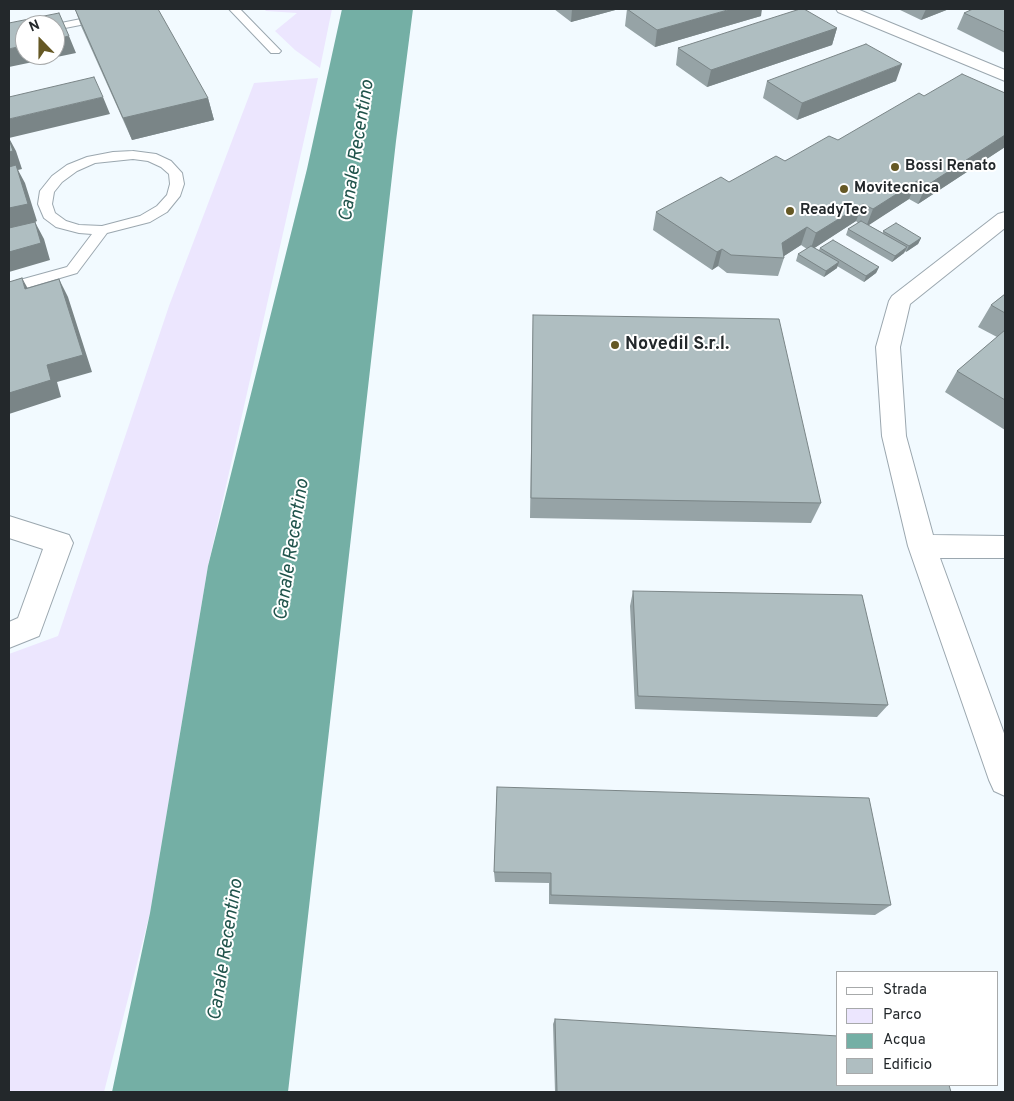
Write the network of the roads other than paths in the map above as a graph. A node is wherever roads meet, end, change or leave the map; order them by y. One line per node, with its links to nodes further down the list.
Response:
1 (146, 9): 4 (lane)
2 (234, 9): 5 (lane)
3 (844, 9): 6 (street)
4 (65, 26)
5 (275, 51)
6 (1005, 76)
7 (1005, 218): 11 (street)
8 (102, 230): 8 (lane); 9 (lane)
9 (9, 288)
10 (9, 528): 13 (street)
11 (922, 546): 12 (street); 14 (street)
12 (1005, 547)
13 (9, 635)
14 (1005, 780)

